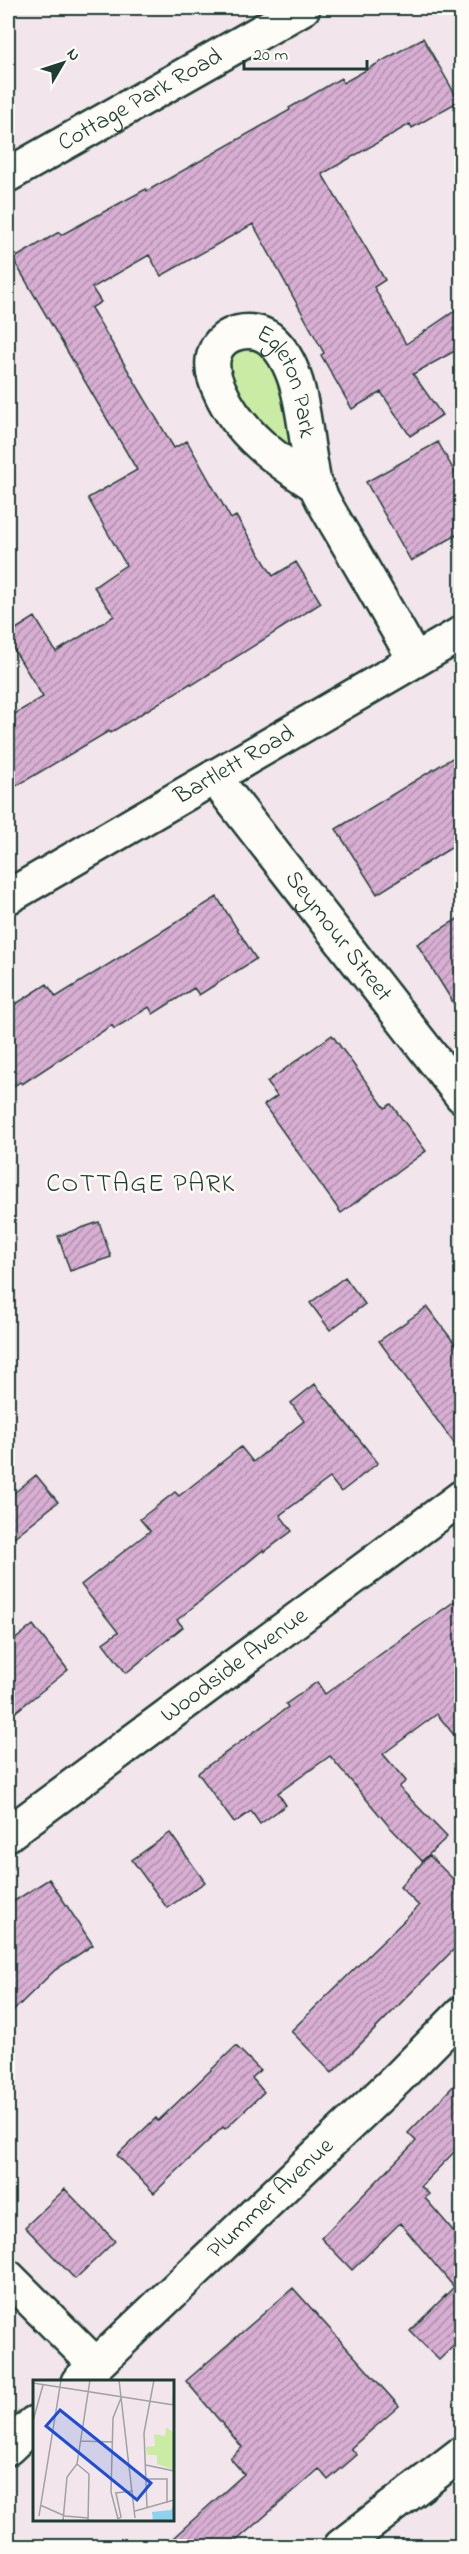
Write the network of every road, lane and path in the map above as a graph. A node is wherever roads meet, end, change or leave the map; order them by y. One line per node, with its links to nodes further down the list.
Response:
1 (303, 8): 2 (street, Cottage Park Road)
2 (8, 175)
3 (315, 485): 5 (street)
4 (462, 633): 5 (street, Bartlett Road)
5 (415, 660): 6 (street, Bartlett Road)
6 (214, 777): 7 (street, Bartlett Road); 8 (street, Seymour Street)
7 (8, 897)
8 (462, 1096)
9 (462, 1497): 10 (street, Woodside Avenue)
10 (8, 1834)
11 (462, 2013): 13 (street, Plummer Avenue)
12 (8, 2277): 13 (street)
13 (87, 2373)
14 (33, 2423): 15 (street)
15 (8, 2448)
16 (462, 2452): 17 (street)
17 (341, 2547)

